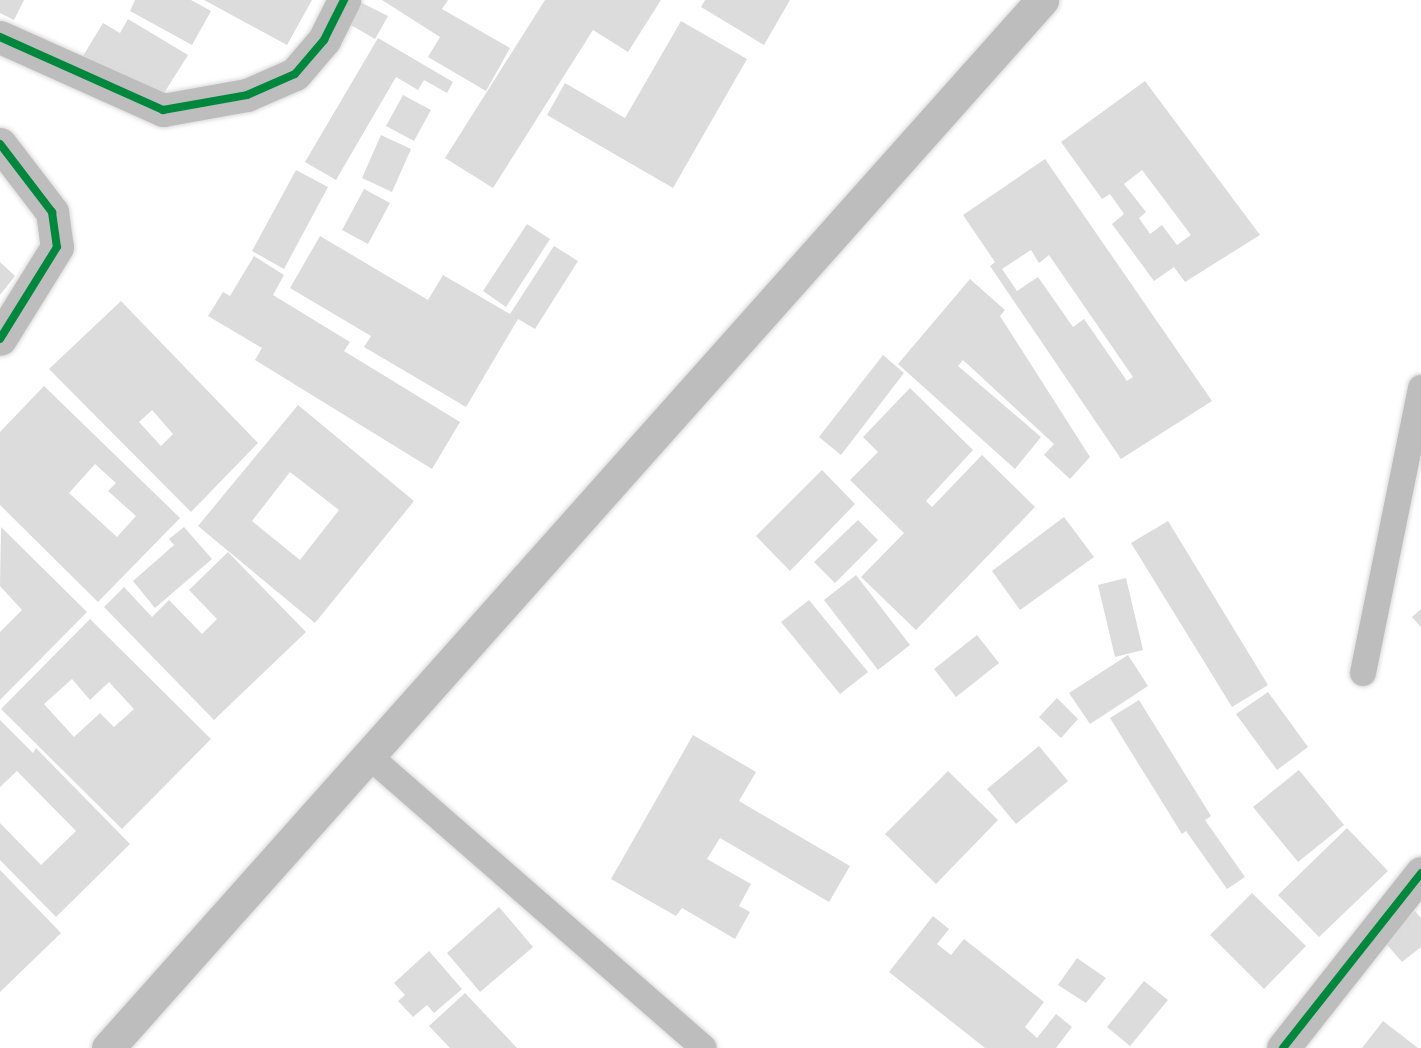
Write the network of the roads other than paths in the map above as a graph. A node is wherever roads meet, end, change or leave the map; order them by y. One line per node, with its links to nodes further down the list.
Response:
1 (344, 0): 3 (main road)
2 (1041, 0): 8 (main road)
3 (0, 37)
4 (0, 144): 5 (main road)
5 (0, 339)
6 (1421, 388): 7 (lane)
7 (1363, 673)
8 (369, 756): 10 (main road); 11 (lane)
9 (1421, 873): 12 (main road)
10 (108, 1048)
11 (704, 1048)
12 (1283, 1048)

